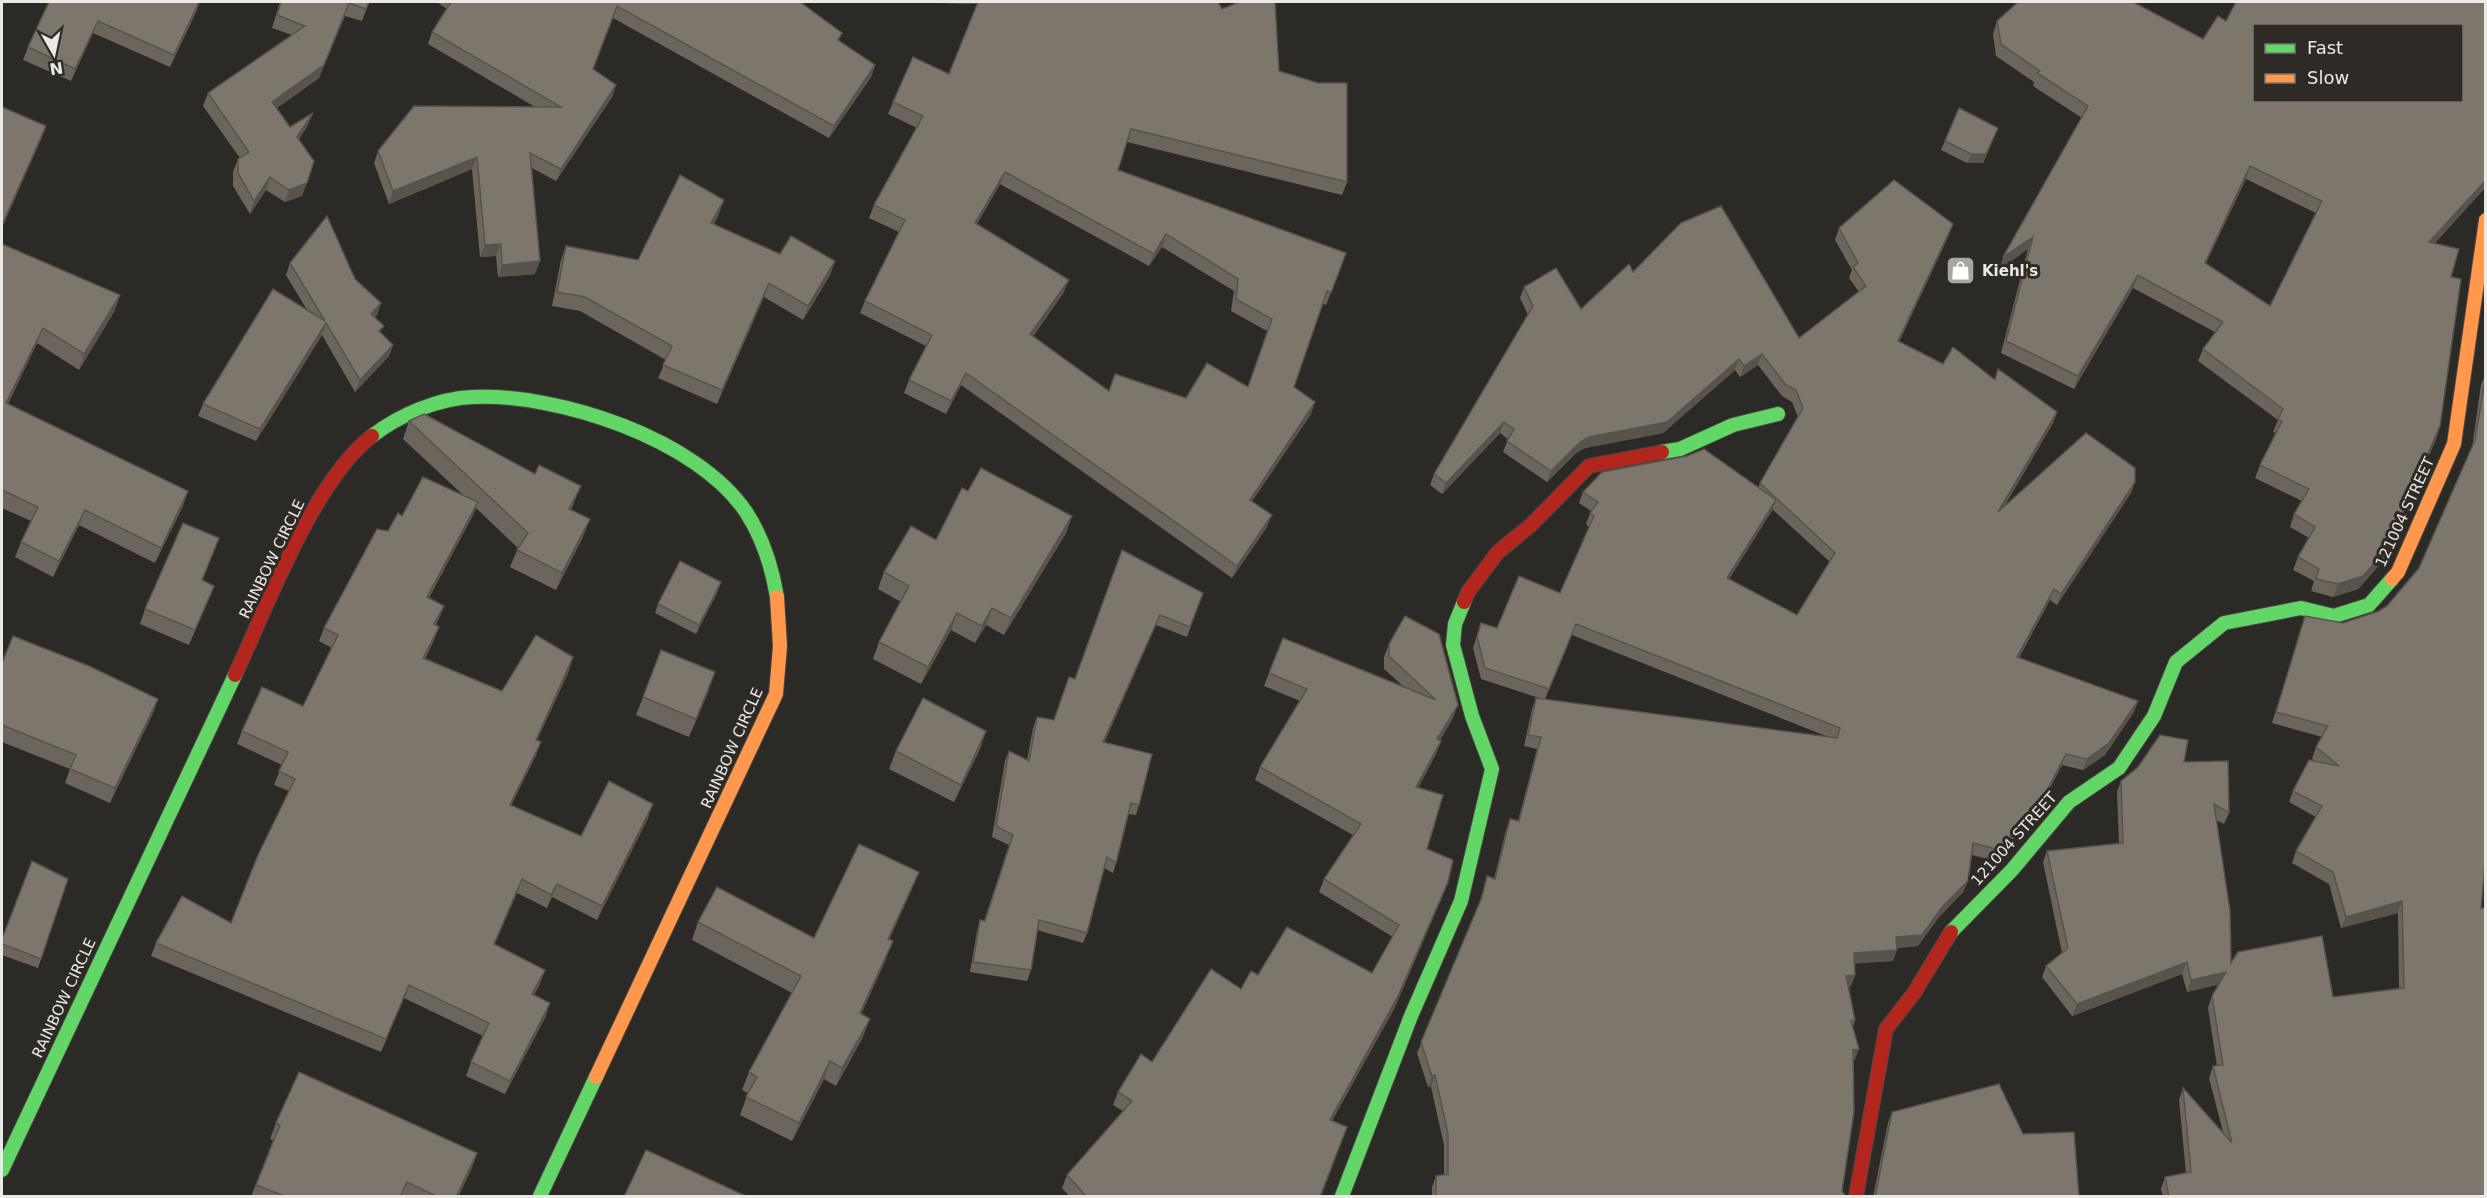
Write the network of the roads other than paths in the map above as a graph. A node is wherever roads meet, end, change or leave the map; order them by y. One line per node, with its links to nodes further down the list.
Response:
1 (2486, 220): 6 (street, 121004 STREET)
2 (1778, 414): 5 (street)
3 (2, 1170): 4 (street, RAINBOW CIRCLE)
4 (540, 1197)
5 (1342, 1197)
6 (1856, 1197)

